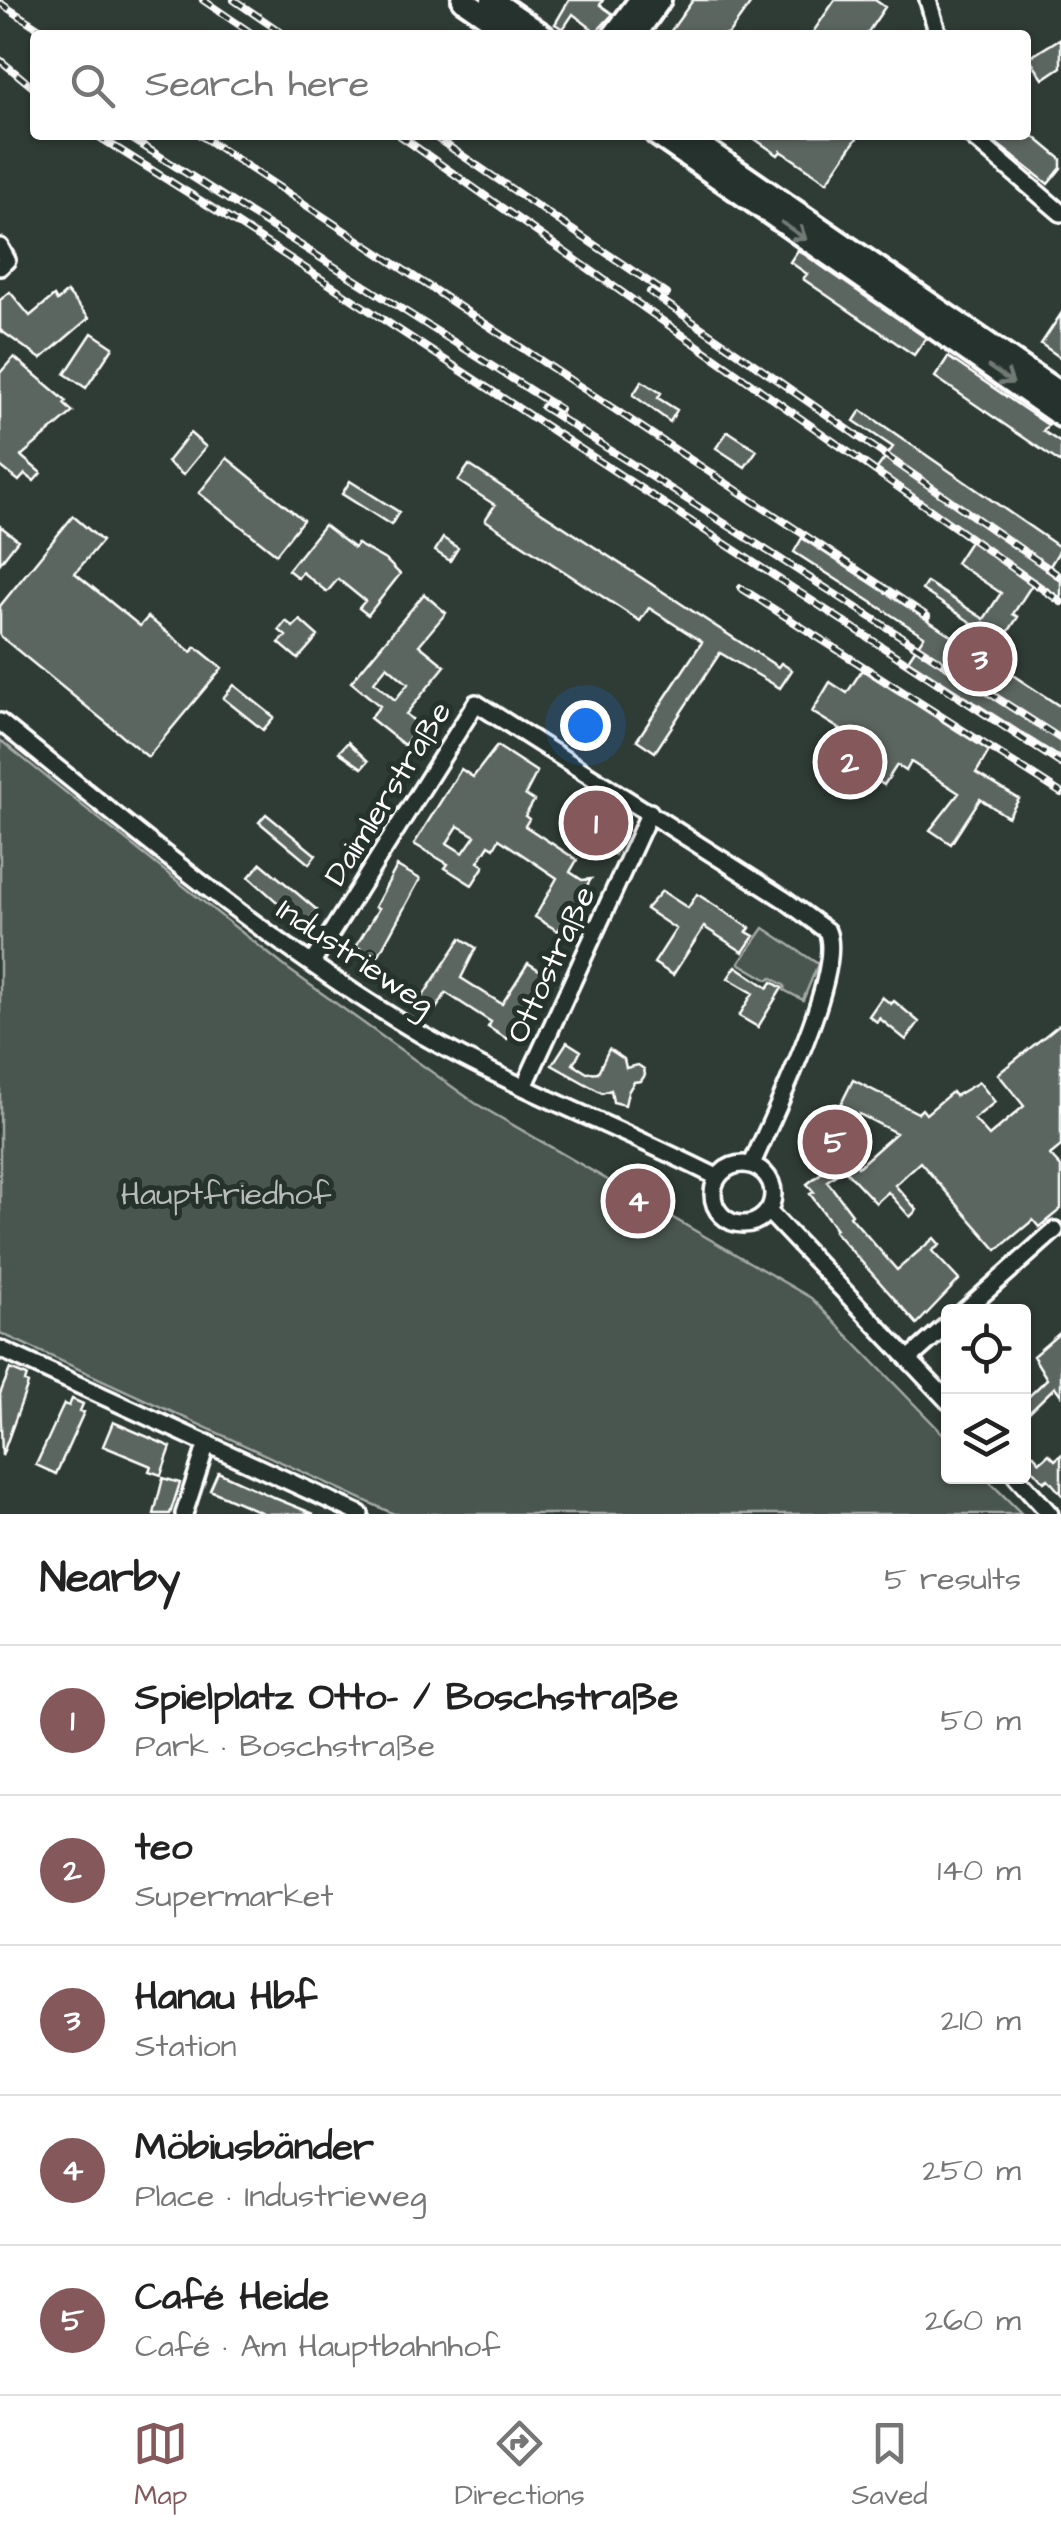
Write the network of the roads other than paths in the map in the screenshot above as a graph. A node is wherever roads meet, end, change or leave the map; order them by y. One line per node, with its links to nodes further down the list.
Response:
1 (463, 0): 6 (main road)
2 (492, 0): 7 (main road)
3 (640, 0): 8 (main road)
4 (660, 0): 9 (main road)
5 (928, 0): 10 (street)
6 (507, 30)
7 (536, 30)
8 (618, 30)
9 (639, 30)
10 (937, 30)
11 (665, 140): 17 (main road, one-way to 17)
12 (692, 140): 17 (main road)
13 (976, 140): 14 (street)
14 (1061, 213)
15 (0, 248): 16 (street)
16 (0, 268)
17 (947, 327): 18 (main road); 19 (main road, one-way to 19)
18 (1061, 394)
19 (1061, 416)
20 (0, 722): 22 (street, Industrieweg)
21 (650, 812): 22 (street, Daimlerstraße); 23 (street, Ottostraße); 24 (street)
22 (312, 964): 23 (street, Industrieweg)
23 (524, 1085): 25 (street, Industrieweg)
24 (752, 1164): 25 (street); 26 (street)
25 (718, 1177): 26 (street)
26 (768, 1211): 31 (street)
27 (1055, 1230): 28 (street)
28 (971, 1304)
29 (941, 1330): 31 (street)
30 (0, 1349): 33 (street)
31 (910, 1358): 32 (street)
32 (942, 1394)
33 (206, 1443): 35 (street); 36 (street)
34 (1023, 1484): 37 (street)
35 (184, 1514)
36 (360, 1514)
37 (1050, 1514)

